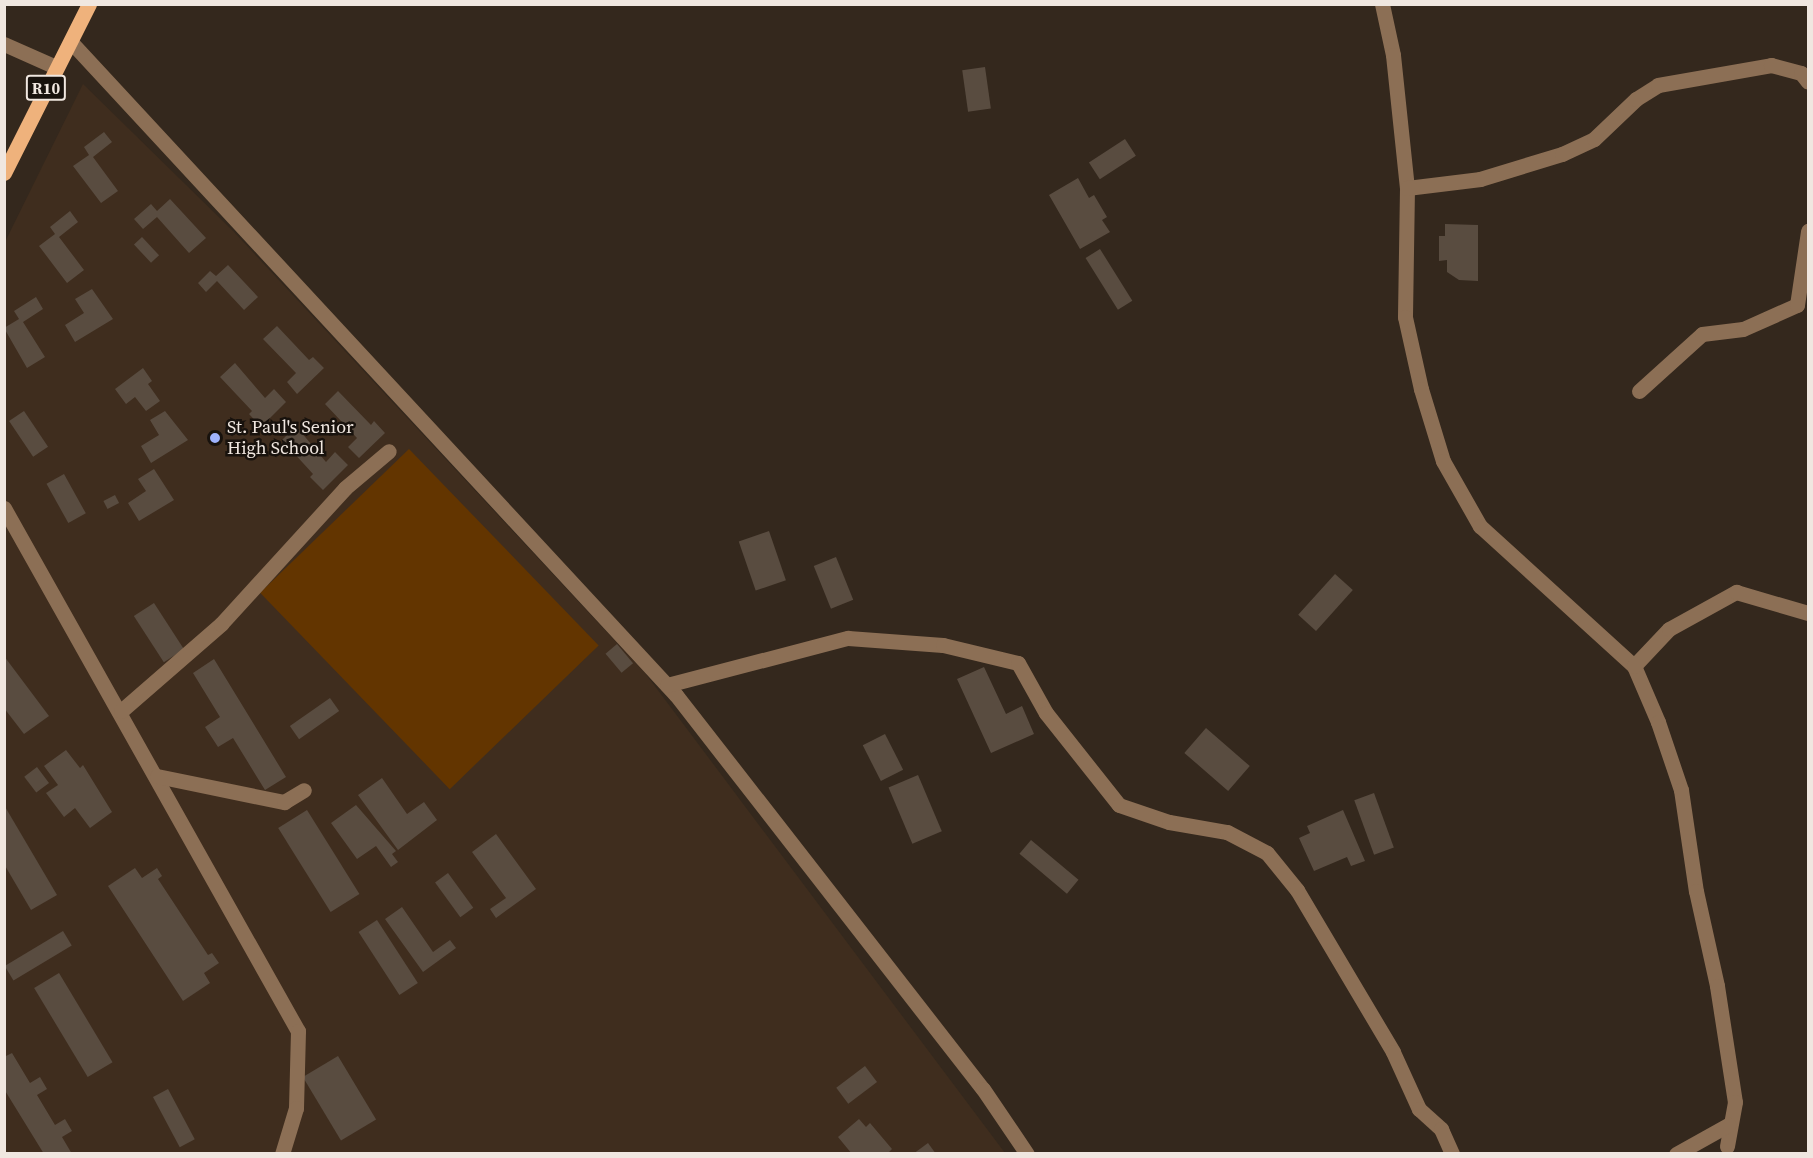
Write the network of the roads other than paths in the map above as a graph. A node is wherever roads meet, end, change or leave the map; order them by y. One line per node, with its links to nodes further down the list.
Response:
1 (89, 4): 3 (main road, R10)
2 (1382, 4): 8 (street)
3 (71, 42): 5 (main road, R10); 15 (street)
4 (4, 44): 5 (street)
5 (56, 67): 7 (main road, R10)
6 (1809, 82): 8 (street)
7 (4, 172)
8 (1407, 188): 14 (street)
9 (1809, 231): 10 (street)
10 (1640, 391)
11 (388, 451): 16 (street)
12 (4, 508): 16 (street)
13 (1809, 612): 14 (street)
14 (1634, 666): 19 (street)
15 (667, 685): 23 (street); 24 (street)
16 (121, 711): 17 (street)
17 (157, 776): 18 (street); 22 (street)
18 (304, 790)
19 (1728, 1125): 20 (street); 21 (street)
20 (1692, 1145): 21 (street); 25 (street)
21 (1732, 1150)
22 (282, 1154)
23 (1028, 1154)
24 (1452, 1154)
25 (1676, 1154)

